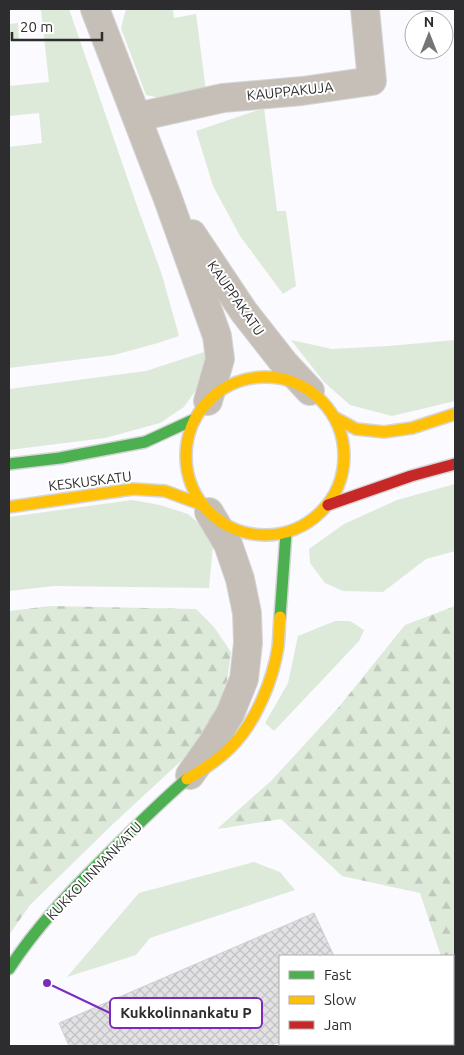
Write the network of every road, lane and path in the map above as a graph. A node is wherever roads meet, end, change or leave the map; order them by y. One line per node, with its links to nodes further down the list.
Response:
1 (95, 9): 3 (street, KAUPPAKATU)
2 (365, 9): 3 (street, KAUPPAKUJA)
3 (138, 117): 4 (street, KAUPPAKATU)
4 (168, 199): 5 (street, KAUPPAKATU); 6 (street, KAUPPAKATU)
5 (310, 391): 6 (main road); 8 (main road)
6 (201, 410): 9 (main road, KESKUSKATU); 13 (main road)
7 (455, 414): 8 (main road)
8 (334, 416): 11 (main road)
9 (9, 464)
10 (455, 464): 11 (main road)
11 (328, 505): 14 (main road)
12 (9, 507): 13 (main road, KESKUSKATU)
13 (206, 509): 14 (main road); 15 (street, KUKKOLINNANKATU)
14 (286, 533): 15 (main road, KUKKOLINNANKATU)
15 (186, 780): 16 (main road, KUKKOLINNANKATU)
16 (9, 969)

